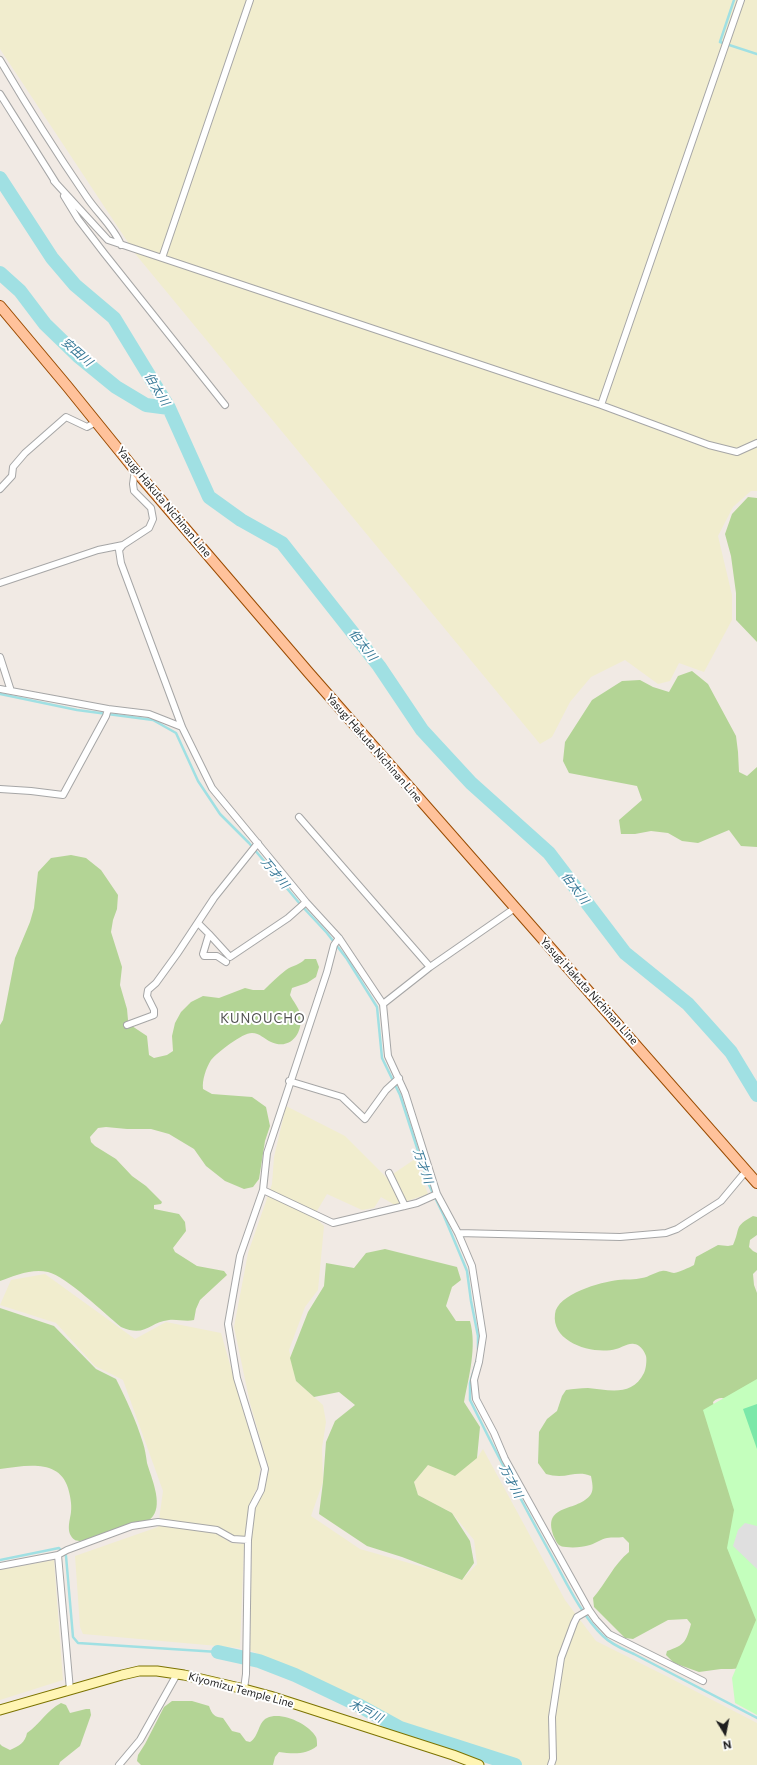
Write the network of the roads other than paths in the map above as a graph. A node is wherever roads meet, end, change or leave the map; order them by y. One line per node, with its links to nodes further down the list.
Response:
1 (250, 0): 7 (street)
2 (741, 0): 10 (street)
3 (0, 60): 6 (street)
4 (0, 94): 5 (street)
5 (54, 181): 6 (street); 9 (street)
6 (121, 245): 7 (street)
7 (162, 258): 10 (street)
8 (0, 306): 11 (main road, Yasugi Hakuta Nichinan Line)
9 (225, 405)
10 (601, 405): 12 (street)
11 (96, 422): 13 (main road, Yasugi Hakuta Nichinan Line); 14 (street)
12 (757, 443)
13 (134, 470): 15 (street); 26 (main road, Yasugi Hakuta Nichinan Line)
14 (0, 489)
15 (123, 545): 16 (street); 21 (street)
16 (0, 583)
17 (0, 657): 19 (street)
18 (0, 689): 19 (street)
19 (11, 690): 20 (street)
20 (107, 712): 21 (street); 22 (street)
21 (182, 727): 24 (street)
22 (0, 789)
23 (299, 817): 31 (street)
24 (255, 847): 25 (street); 27 (street)
25 (302, 905): 28 (street); 29 (street)
26 (515, 908): 31 (street); 36 (main road, Yasugi Hakuta Nichinan Line)
27 (198, 923): 28 (street); 33 (street)
28 (209, 934): 30 (street)
29 (336, 942): 32 (street); 34 (street)
30 (226, 962)
31 (430, 967): 32 (street)
32 (383, 1004): 35 (street)
33 (127, 1025)
34 (289, 1082): 35 (street); 39 (street)
35 (395, 1082): 40 (street)
36 (746, 1171): 38 (main road, Yasugi Hakuta Nichinan Line); 42 (street)
37 (389, 1173): 41 (street)
38 (757, 1183)
39 (263, 1190): 41 (street); 43 (street)
40 (437, 1194): 41 (street); 42 (street)
41 (405, 1206)
42 (458, 1233): 46 (street)
43 (248, 1540): 44 (street); 49 (street)
44 (58, 1555): 45 (street); 50 (street)
45 (0, 1566)
46 (590, 1610): 48 (street); 54 (street)
47 (177, 1674): 49 (main road, Kiyomizu Temple Line); 50 (main road, Kiyomizu Temple Line); 52 (street)
48 (703, 1681)
49 (244, 1689): 53 (main road, Kiyomizu Temple Line)
50 (70, 1690): 51 (main road, Kiyomizu Temple Line)
51 (0, 1710)
52 (119, 1765)
53 (479, 1765)
54 (551, 1765)

